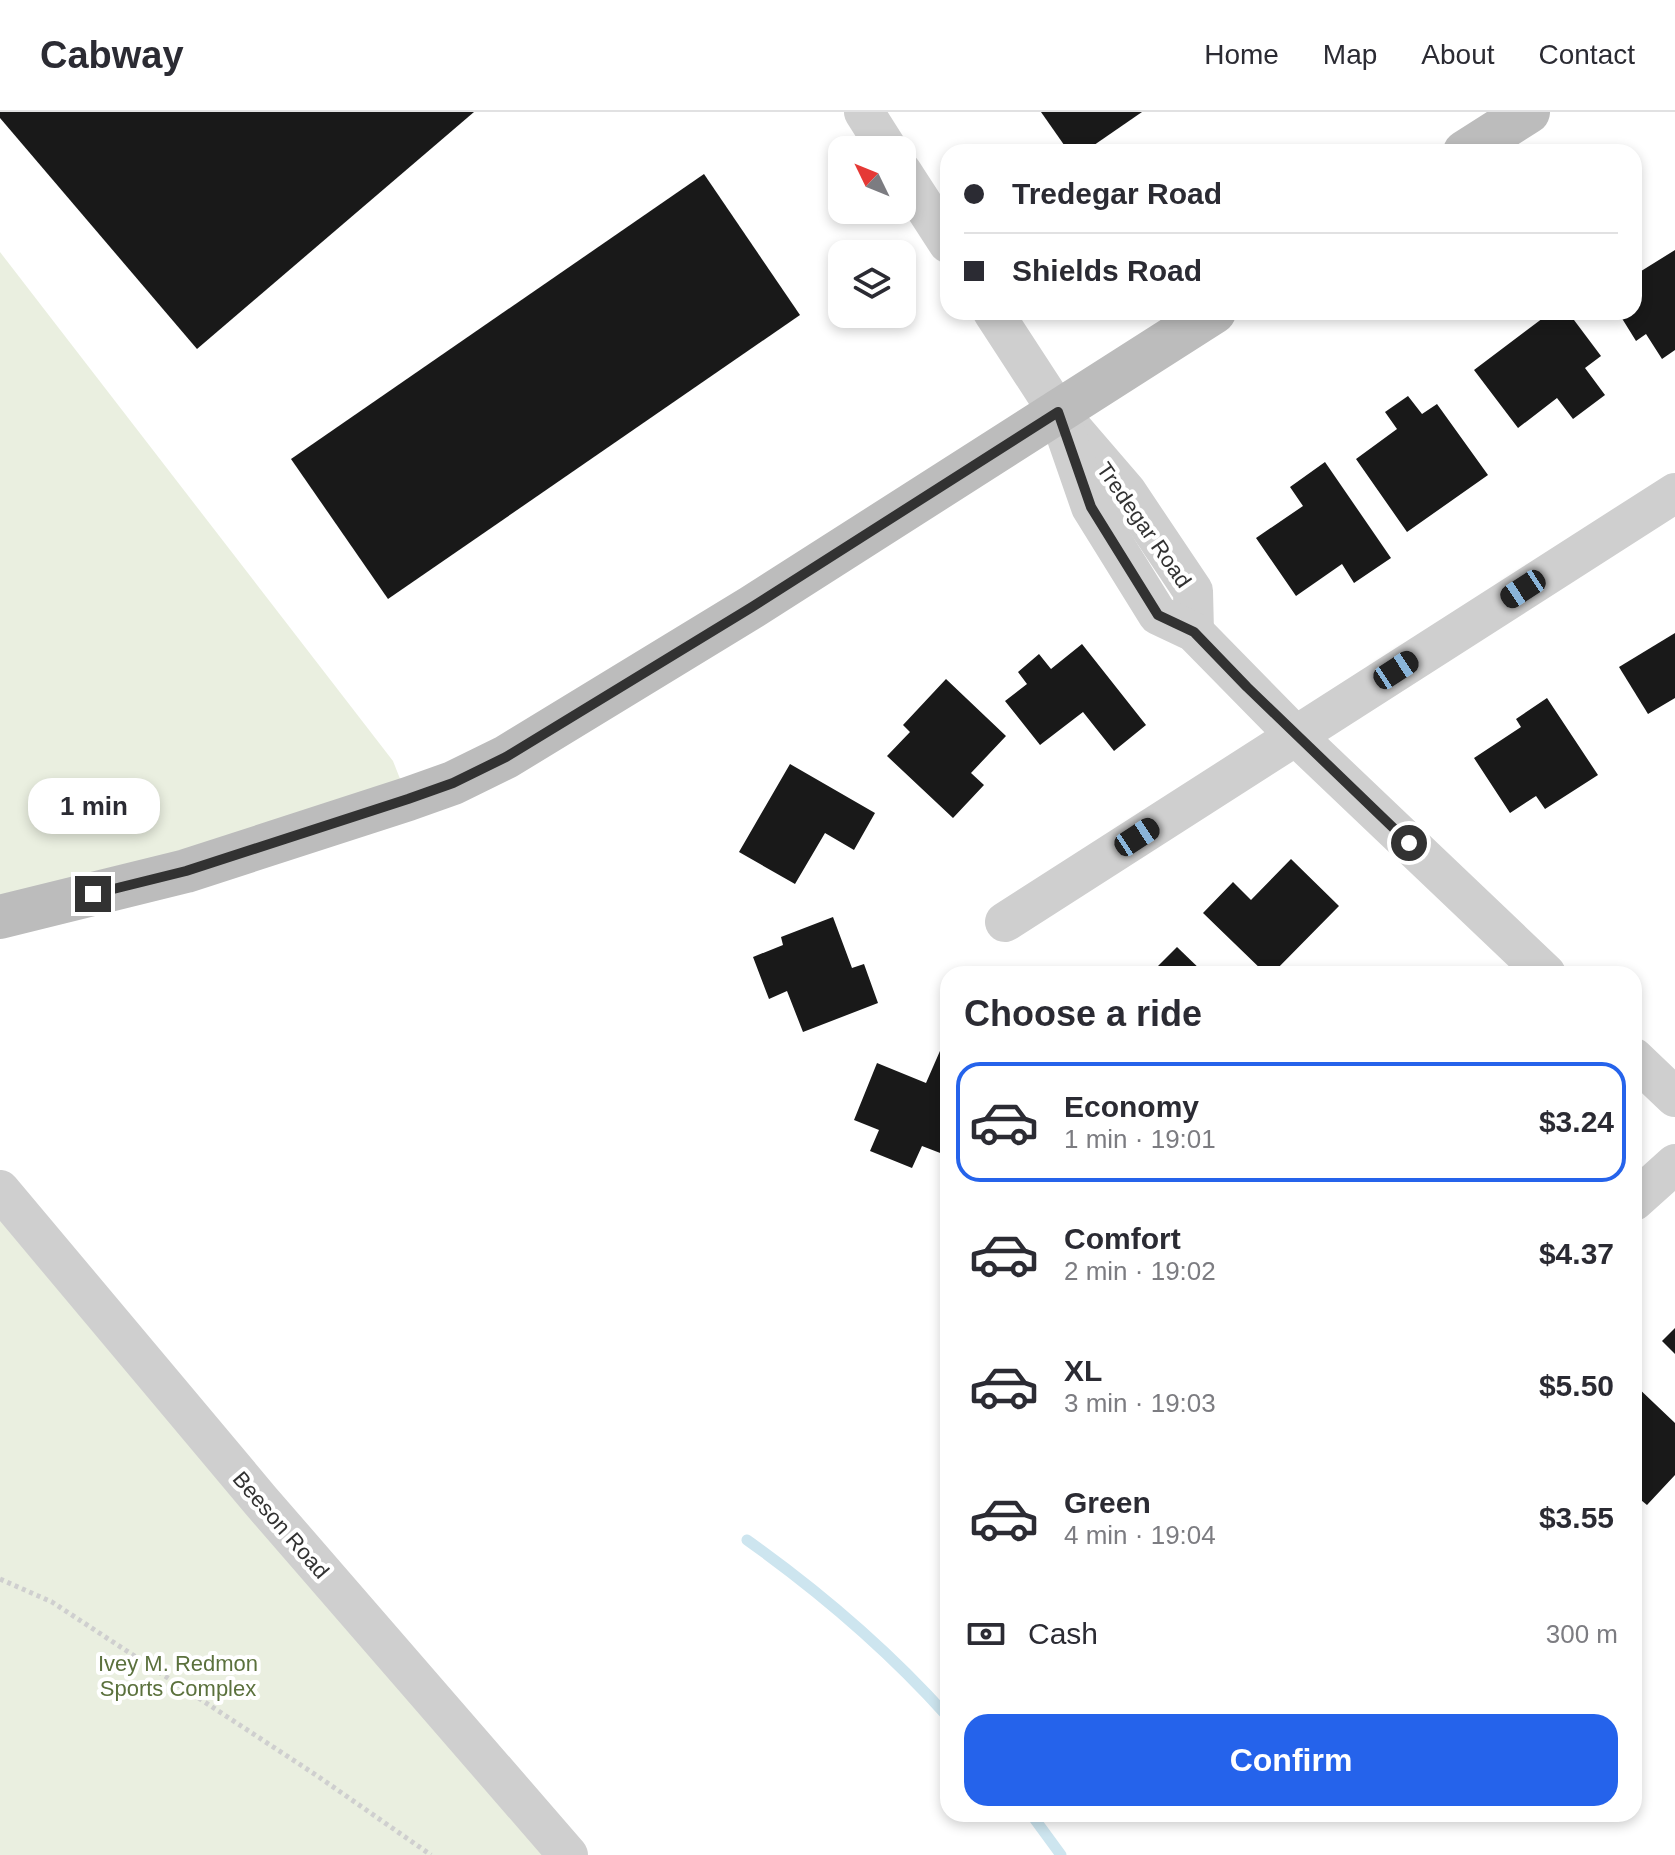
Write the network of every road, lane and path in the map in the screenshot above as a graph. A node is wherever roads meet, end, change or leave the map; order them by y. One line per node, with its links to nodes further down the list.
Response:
1 (864, 112): 3 (street)
2 (1528, 112): 4 (street)
3 (879, 136)
4 (1478, 144)
5 (916, 194): 6 (street)
6 (940, 231)
7 (998, 320): 9 (street, Tredegar Road)
8 (1202, 320): 9 (street)
9 (1058, 412): 11 (street, Tredegar Road); 12 (street)
10 (1675, 493): 11 (street)
11 (1295, 735): 13 (street); 14 (street, Tredegar Road)
12 (0, 917)
13 (1005, 922)
14 (1538, 966)
15 (1642, 1066): 16 (street)
16 (1675, 1097)
17 (1675, 1164): 19 (street)
18 (0, 1190): 22 (street, Beeson Road)
19 (1642, 1194)
20 (0, 1579): 21 (path)
21 (431, 1855)
22 (568, 1855)

